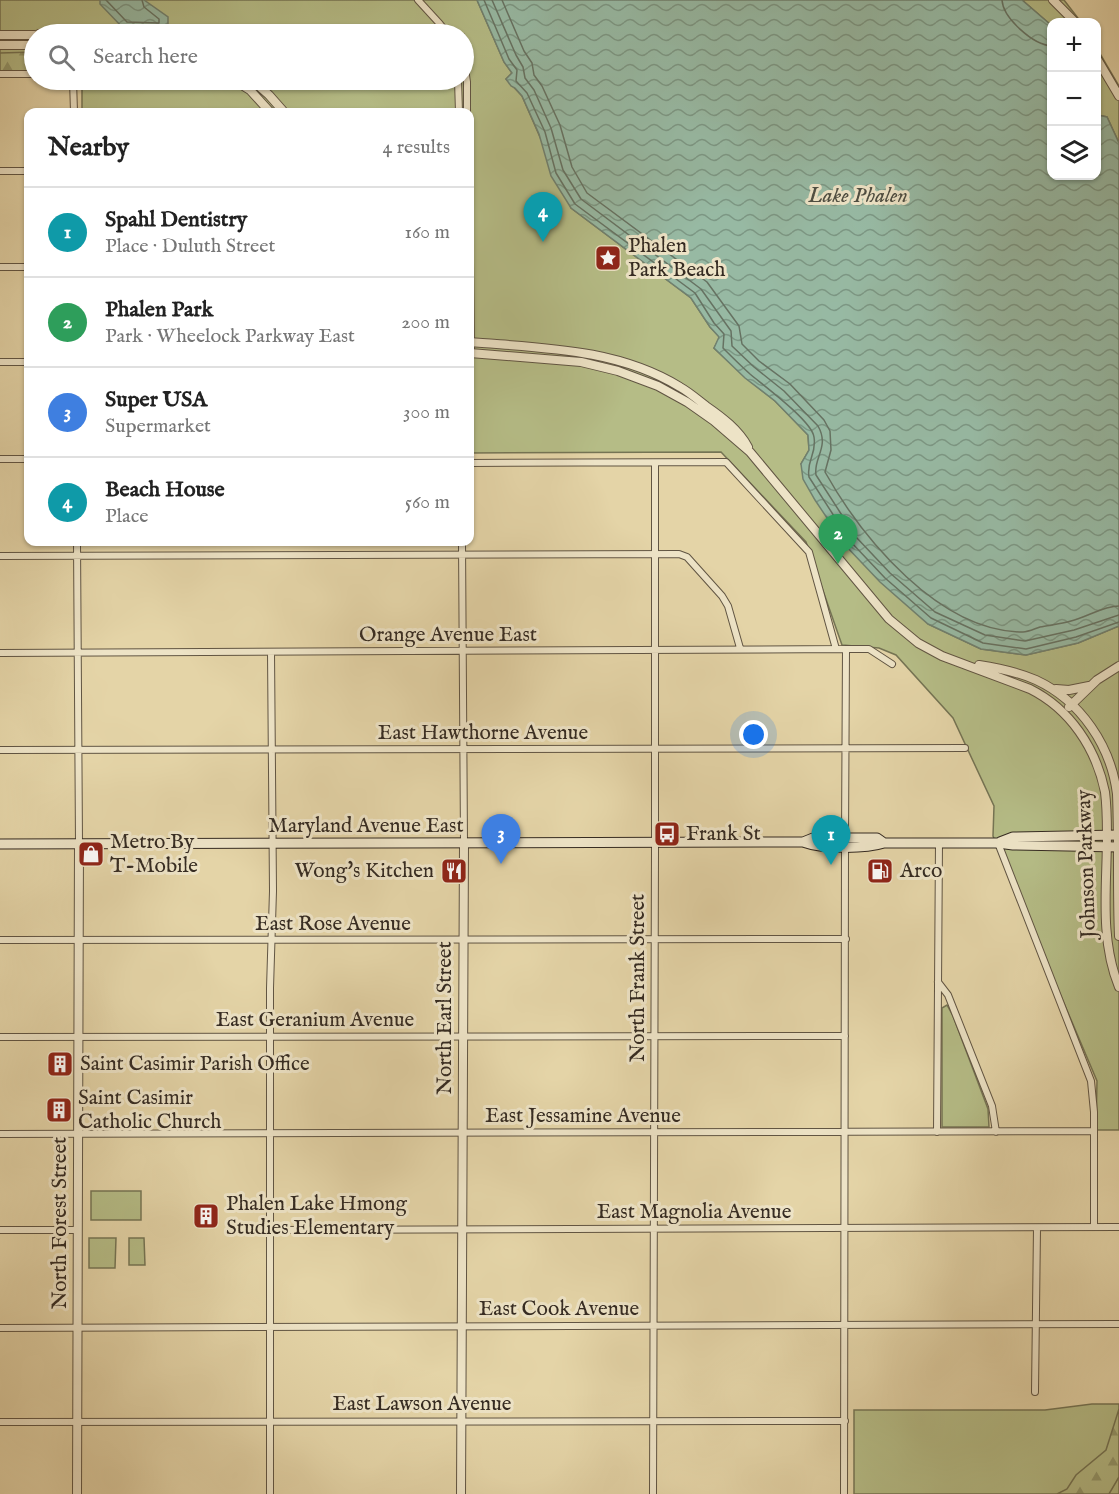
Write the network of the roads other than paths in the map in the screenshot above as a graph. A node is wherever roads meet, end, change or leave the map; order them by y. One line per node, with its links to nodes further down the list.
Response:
1 (418, 0): 4 (street)
2 (1053, 0): 3 (street)
3 (1071, 18)
4 (440, 24)
5 (24, 34): 6 (street)
6 (1, 35): 7 (street)
7 (2, 45): 8 (street)
8 (24, 45)
9 (1101, 65): 17 (street)
10 (0, 74): 11 (street)
11 (24, 74)
12 (73, 90): 18 (street)
13 (249, 90): 19 (street)
14 (263, 90): 20 (street)
15 (458, 90): 21 (street)
16 (466, 90): 22 (street)
17 (1119, 96)
18 (74, 108)
19 (266, 108)
20 (280, 108)
21 (459, 108)
22 (467, 108)
23 (0, 171): 24 (street)
24 (24, 171)
25 (0, 267): 26 (street)
26 (24, 267)
27 (474, 343): 31 (street)
28 (474, 353): 31 (street)
29 (0, 362): 30 (street)
30 (24, 362)
31 (750, 452): 50 (street)
32 (0, 459): 33 (street)
33 (24, 459)
34 (474, 463): 35 (street)
35 (654, 463): 39 (street, North Frank Street); 44 (street)
36 (77, 546): 41 (street)
37 (462, 546): 38 (street, North Earl Street)
38 (462, 554): 39 (street); 41 (street); 48 (street, North Earl Street)
39 (655, 554): 42 (street); 43 (street, North Frank Street)
40 (0, 556): 41 (street)
41 (77, 556): 46 (street)
42 (740, 648): 43 (street, Orange Avenue East); 44 (street, Orange Avenue East)
43 (655, 649): 48 (street, Orange Avenue East); 57 (street, North Frank Street)
44 (836, 649): 45 (street, Orange Avenue East)
45 (846, 649): 51 (street, Orange Avenue East); 58 (street)
46 (77, 652): 47 (street, Orange Avenue East); 49 (street, Orange Avenue East); 61 (street)
47 (272, 652): 48 (street, Orange Avenue East); 62 (street)
48 (463, 652): 63 (street, North Earl Street)
49 (0, 653)
50 (960, 662): 54 (street); 56 (street, Johnson Parkway)
51 (891, 664)
52 (1119, 666): 53 (street)
53 (1090, 686): 54 (street); 55 (street)
54 (1052, 688): 55 (street, Johnson Parkway)
55 (1072, 704): 56 (street); 65 (street, Johnson Parkway)
56 (1064, 713): 64 (street, Johnson Parkway)
57 (656, 748): 58 (street, East Hawthorne Avenue); 63 (street, East Hawthorne Avenue); 69 (street, North Frank Street)
58 (846, 748): 59 (street, East Hawthorne Avenue); 66 (street)
59 (965, 748)
60 (0, 750): 61 (street, East Hawthorne Avenue)
61 (78, 750): 62 (street, East Hawthorne Avenue); 68 (street)
62 (272, 750): 63 (street, East Hawthorne Avenue); 72 (street)
63 (464, 750): 73 (street, North Earl Street)
64 (1106, 835): 65 (main road, Maryland Avenue East); 70 (main road, Maryland Avenue East); 74 (street, Johnson Parkway)
65 (1119, 835): 75 (street, Johnson Parkway)
66 (845, 842): 67 (main road, Maryland Avenue East); 69 (main road, Maryland Avenue East); 79 (street)
67 (939, 842): 70 (main road, Maryland Avenue East); 83 (street)
68 (79, 843): 71 (main road, Maryland Avenue East); 72 (main road, Maryland Avenue East); 77 (street, North Forest Street)
69 (655, 843): 73 (main road, Maryland Avenue East); 78 (street, North Frank Street)
70 (998, 843): 74 (main road, Maryland Avenue East); 91 (street)
71 (0, 844)
72 (272, 844): 73 (main road, Maryland Avenue East); 81 (street)
73 (464, 844): 82 (street, North Earl Street)
74 (1106, 848): 75 (main road, Maryland Avenue East); 84 (street, Johnson Parkway)
75 (1119, 848): 76 (street, Johnson Parkway)
76 (1119, 936)
77 (78, 939): 80 (street, East Rose Avenue); 81 (street, East Rose Avenue); 90 (street, North Forest Street)
78 (655, 939): 79 (street, East Rose Avenue); 82 (street, East Rose Avenue); 87 (street, North Frank Street)
79 (846, 939): 88 (street)
80 (0, 940)
81 (271, 940): 82 (street, East Rose Avenue); 85 (street)
82 (463, 940): 86 (street, North Earl Street)
83 (938, 981): 93 (street); 94 (street)
84 (1119, 987)
85 (270, 1036): 86 (street, East Geranium Avenue); 90 (street, East Geranium Avenue); 96 (street)
86 (464, 1036): 87 (street, East Geranium Avenue); 97 (street, North Earl Street)
87 (655, 1036): 88 (street, East Geranium Avenue); 98 (street, North Frank Street)
88 (845, 1036): 92 (street)
89 (0, 1037): 90 (street, East Geranium Avenue)
90 (78, 1037): 95 (street, North Forest Street)
91 (1094, 1131): 94 (street, East Jessamine Avenue); 100 (street)
92 (845, 1132): 93 (street, East Jessamine Avenue); 98 (street, East Jessamine Avenue); 102 (street)
93 (937, 1132): 94 (street, East Jessamine Avenue)
94 (996, 1132)
95 (78, 1133): 96 (street, East Jessamine Avenue); 99 (street, East Jessamine Avenue); 107 (street, North Forest Street)
96 (269, 1133): 97 (street, East Jessamine Avenue); 108 (street)
97 (463, 1133): 98 (street, East Jessamine Avenue); 104 (street, North Earl Street)
98 (654, 1133): 105 (street, North Frank Street)
99 (0, 1134)
100 (1094, 1227): 101 (street, East Magnolia Avenue); 103 (street, East Magnolia Avenue)
101 (1119, 1227)
102 (845, 1228): 103 (street, East Magnolia Avenue); 105 (street, East Magnolia Avenue); 113 (street)
103 (1037, 1228): 109 (street)
104 (462, 1229): 105 (street, East Magnolia Avenue); 108 (street, East Magnolia Avenue); 111 (street, North Earl Street)
105 (654, 1229): 112 (street, North Frank Street)
106 (0, 1230): 107 (street)
107 (78, 1230): 116 (street, North Forest Street)
108 (269, 1230): 114 (street)
109 (1036, 1324): 110 (street, East Cook Avenue); 113 (street, East Cook Avenue); 117 (street)
110 (1119, 1324)
111 (462, 1326): 112 (street, East Cook Avenue); 114 (street, East Cook Avenue); 119 (street, North Earl Street)
112 (653, 1326): 113 (street, East Cook Avenue); 120 (street, North Frank Street)
113 (845, 1326): 121 (street)
114 (269, 1327): 116 (street, East Cook Avenue); 118 (street)
115 (0, 1328): 116 (street, East Cook Avenue)
116 (78, 1328): 123 (street, North Forest Street)
117 (1035, 1392)
118 (269, 1421): 119 (street, East Lawson Avenue); 123 (street, East Lawson Avenue); 125 (street)
119 (462, 1421): 120 (street, East Lawson Avenue); 126 (street, North Earl Street)
120 (653, 1421): 121 (street, East Lawson Avenue); 127 (street, North Frank Street)
121 (845, 1421): 128 (street)
122 (0, 1422): 123 (street, East Lawson Avenue)
123 (77, 1422): 124 (street, North Forest Street)
124 (77, 1494)
125 (270, 1494)
126 (461, 1494)
127 (653, 1494)
128 (844, 1494)

